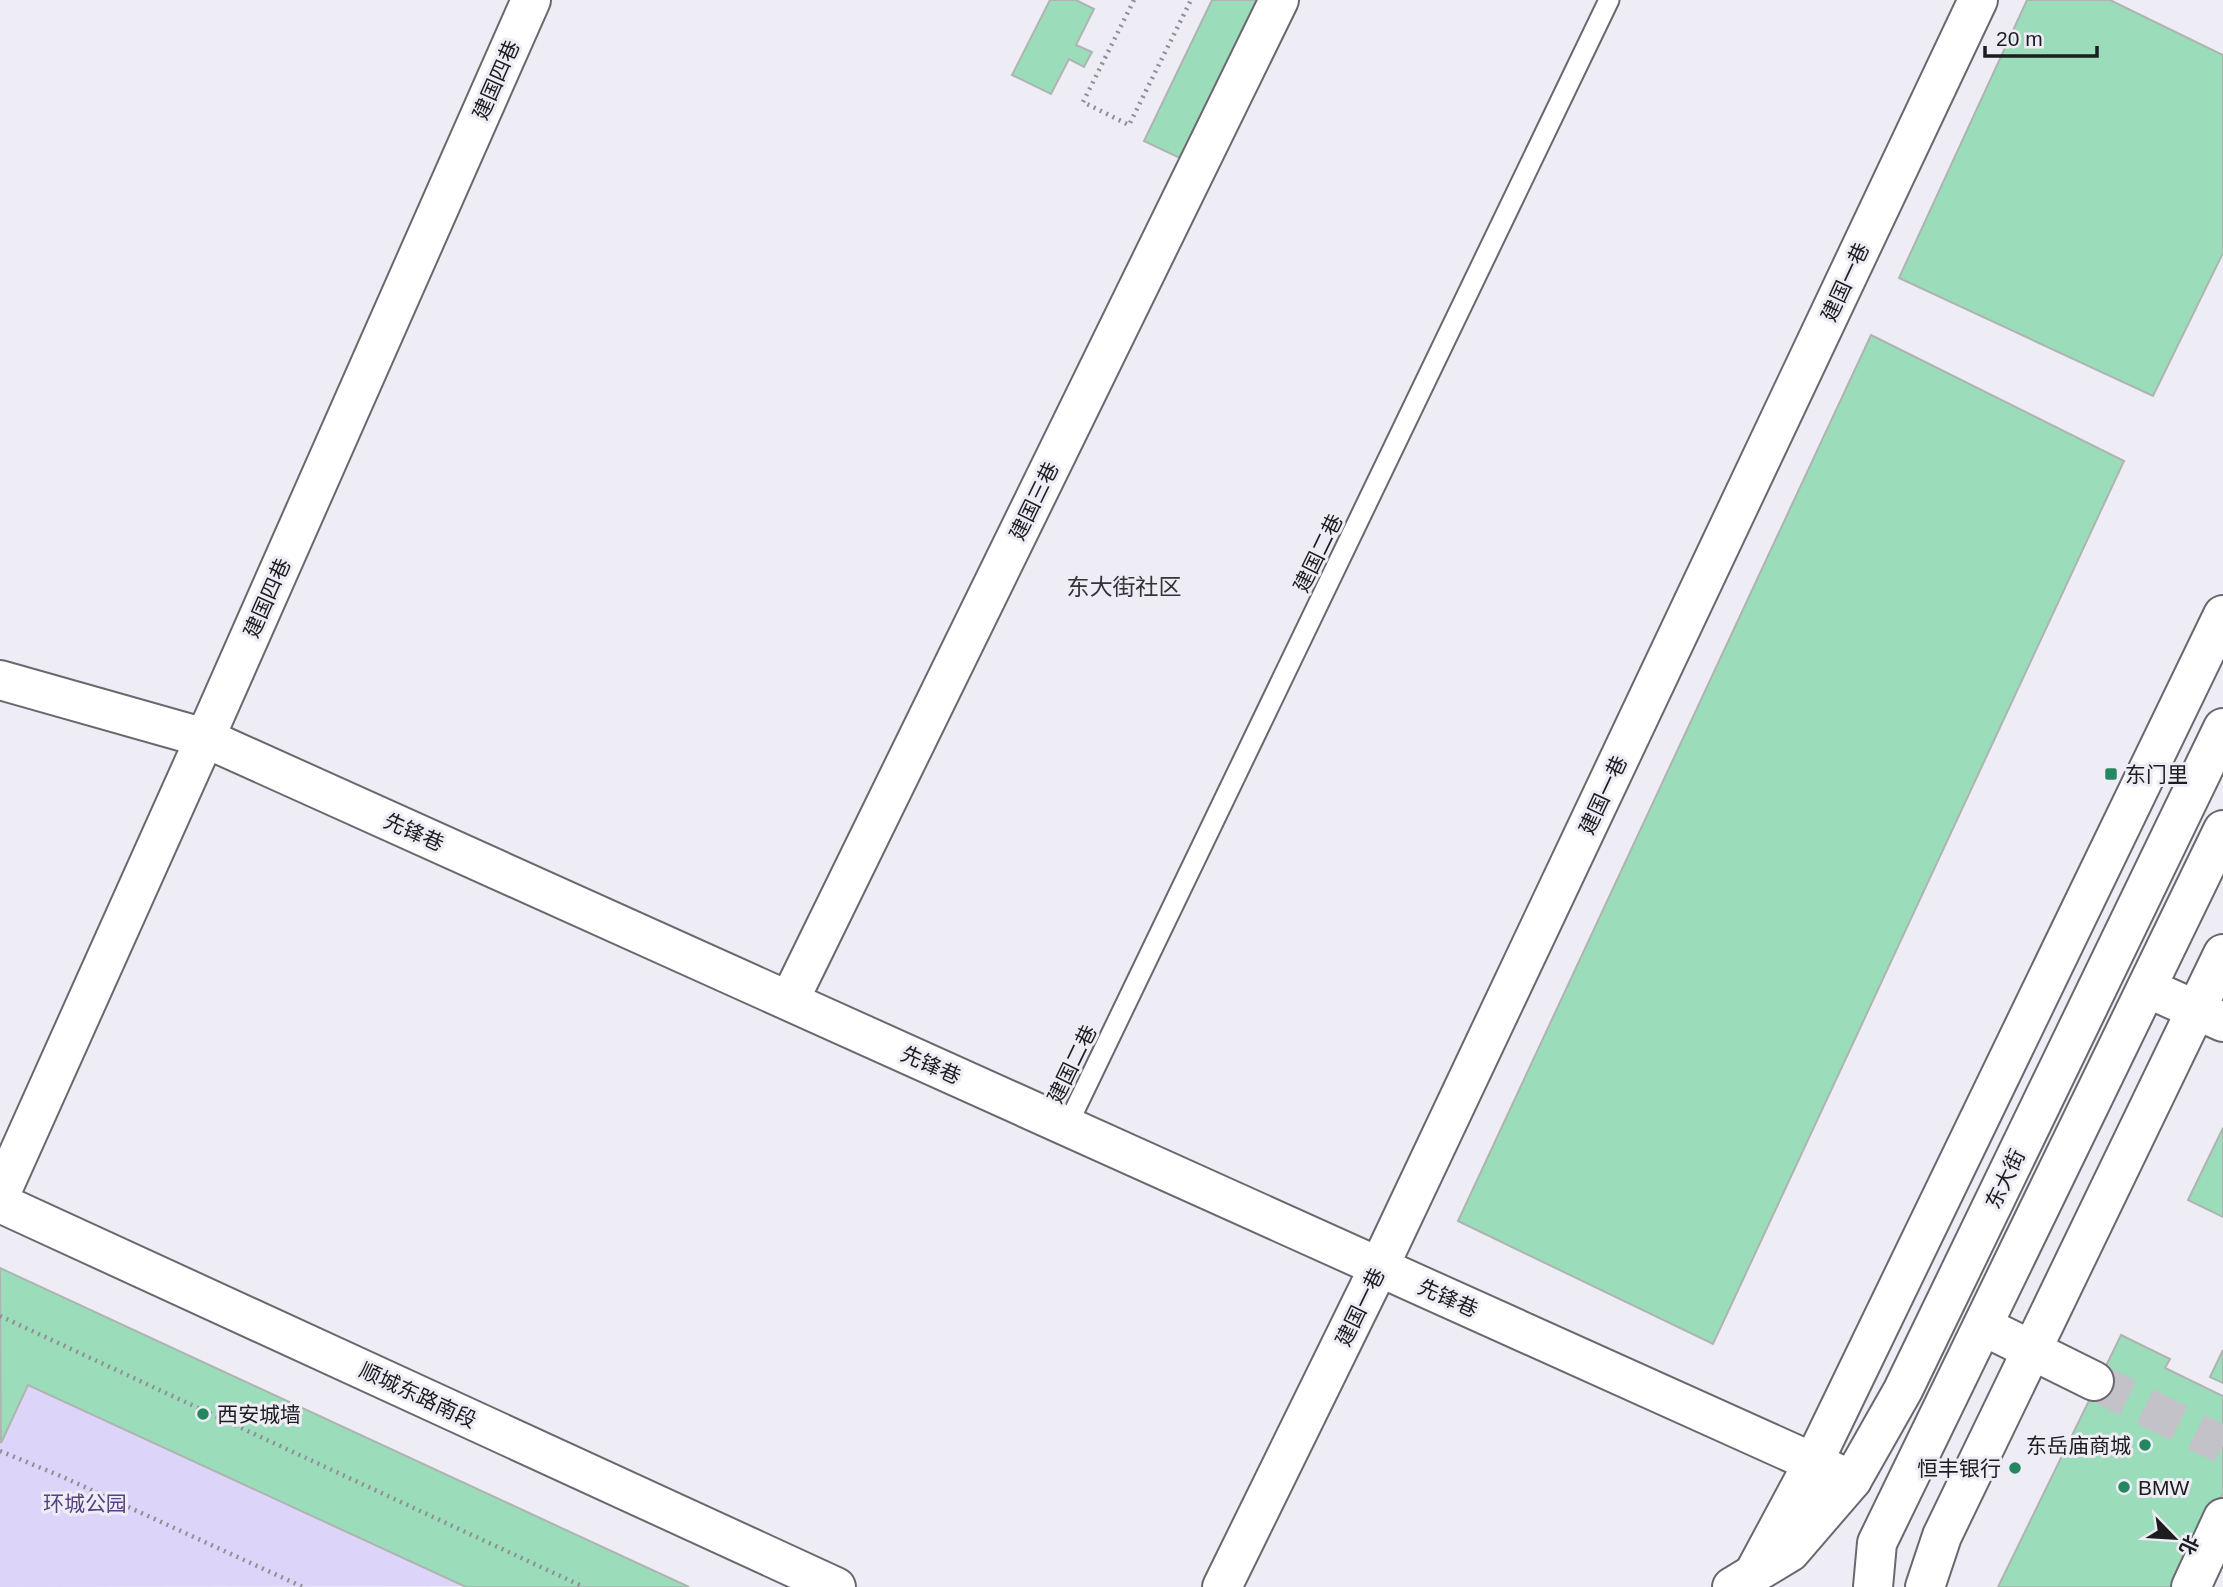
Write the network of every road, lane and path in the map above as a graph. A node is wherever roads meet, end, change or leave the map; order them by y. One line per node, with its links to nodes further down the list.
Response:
1 (531, 0): 10 (street, 建国四巷)
2 (1134, 0): 3 (path)
3 (1191, 0)
4 (1279, 0): 14 (street, 建国三巷)
5 (1609, 0): 16 (lane, 建国二巷)
6 (1978, 0): 19 (street, 建国一巷)
7 (2223, 615): 25 (street)
8 (0, 680): 10 (street, 先锋巷)
9 (2223, 728): 26 (street, 东大街)
10 (205, 738): 14 (street, 先锋巷); 17 (street, 建国四巷)
11 (2223, 830): 13 (street, 东大街)
12 (2223, 954): 15 (street)
13 (2147, 988): 15 (street); 21 (street, 东大街)
14 (789, 1002): 16 (street, 先锋巷)
15 (2209, 1016): 22 (street)
16 (1067, 1126): 19 (street, 先锋巷)
17 (0, 1195)
18 (0, 1203): 31 (street, 顺城东路南段)
19 (1380, 1267): 25 (street, 先锋巷); 32 (street, 建国一巷)
20 (0, 1316): 30 (path)
21 (1983, 1326): 22 (street); 33 (street, 东大街)
22 (2032, 1350): 23 (street); 34 (street)
23 (2094, 1381)
24 (0, 1451): 29 (path)
25 (1813, 1462): 26 (street, 先锋巷); 28 (street)
26 (1852, 1480): 28 (street, 东大街)
27 (2223, 1518): 35 (street)
28 (1743, 1580)
29 (303, 1587)
30 (584, 1587)
31 (836, 1587)
32 (1222, 1587)
33 (1874, 1587)
34 (1925, 1587)
35 (2191, 1587)

